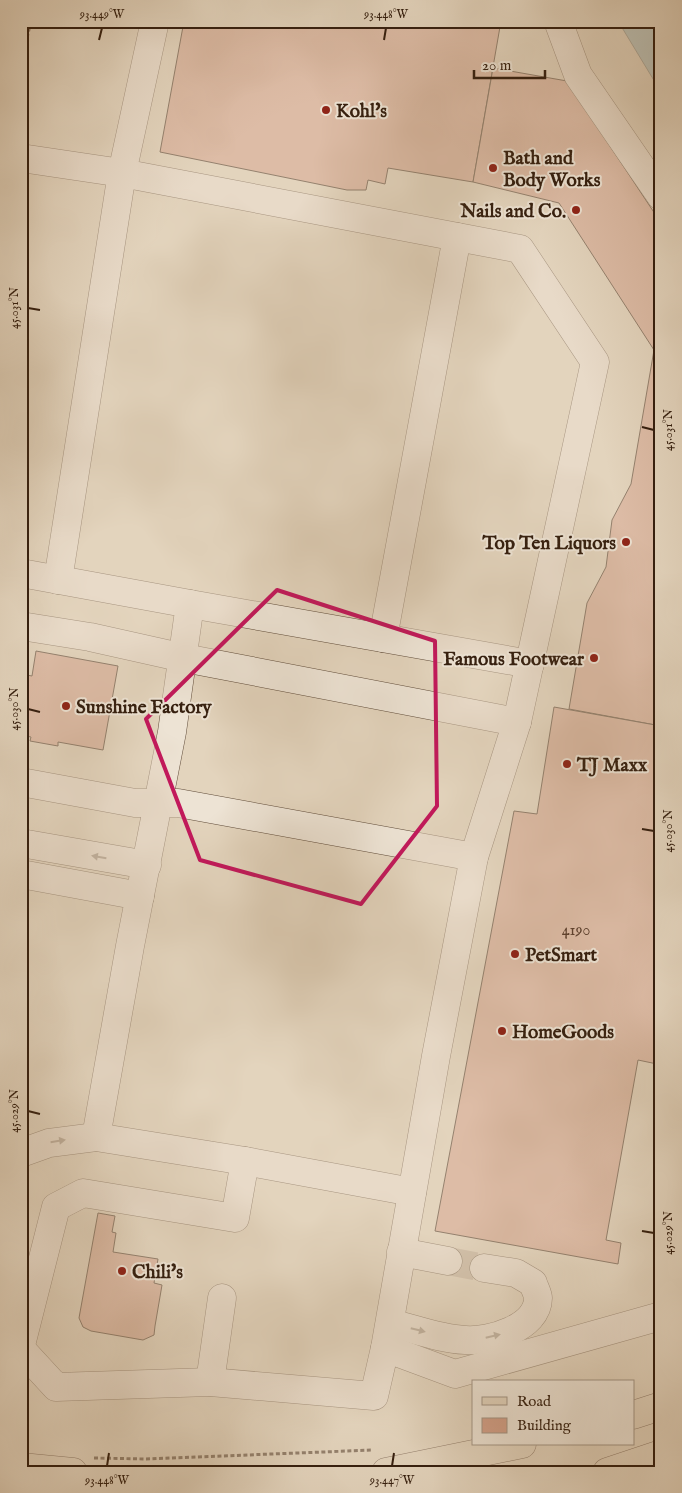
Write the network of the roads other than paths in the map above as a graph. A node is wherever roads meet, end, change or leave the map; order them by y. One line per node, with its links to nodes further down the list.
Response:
1 (155, 21): 4 (lane)
2 (558, 21): 5 (lane)
3 (21, 158): 4 (lane)
4 (122, 173): 6 (lane); 8 (lane)
5 (661, 196)
6 (457, 237): 11 (lane); 13 (lane)
7 (21, 573): 8 (lane)
8 (58, 580): 9 (lane)
9 (190, 604): 11 (lane); 12 (lane)
10 (21, 626): 12 (lane)
11 (383, 638): 13 (lane)
12 (184, 658): 14 (lane); 16 (lane)
13 (530, 664): 14 (lane)
14 (517, 722): 18 (lane)
15 (21, 782): 16 (lane)
16 (158, 803): 18 (lane); 19 (lane)
17 (21, 843): 19 (lane, one-way to 17)
18 (474, 857): 25 (lane)
19 (147, 865): 21 (lane)
20 (21, 874): 21 (lane)
21 (140, 896): 22 (lane)
22 (96, 1137): 23 (lane, one-way to 22); 24 (lane)
23 (21, 1153)
24 (245, 1161): 25 (lane); 32 (lane)
25 (412, 1192): 26 (lane)
26 (401, 1252): 27 (lane); 31 (lane)
27 (448, 1261)
28 (484, 1268): 31 (lane, one-way to 28)
29 (222, 1298): 33 (lane)
30 (661, 1316): 31 (lane)
31 (388, 1336): 33 (lane)
32 (21, 1347): 33 (lane)
33 (210, 1382)
34 (661, 1406): 35 (main road)
35 (634, 1415)
36 (506, 1446): 38 (main road)
37 (661, 1454): 41 (main road)
38 (383, 1461)
39 (80, 1465): 40 (main road)
40 (21, 1467)
41 (607, 1472)

